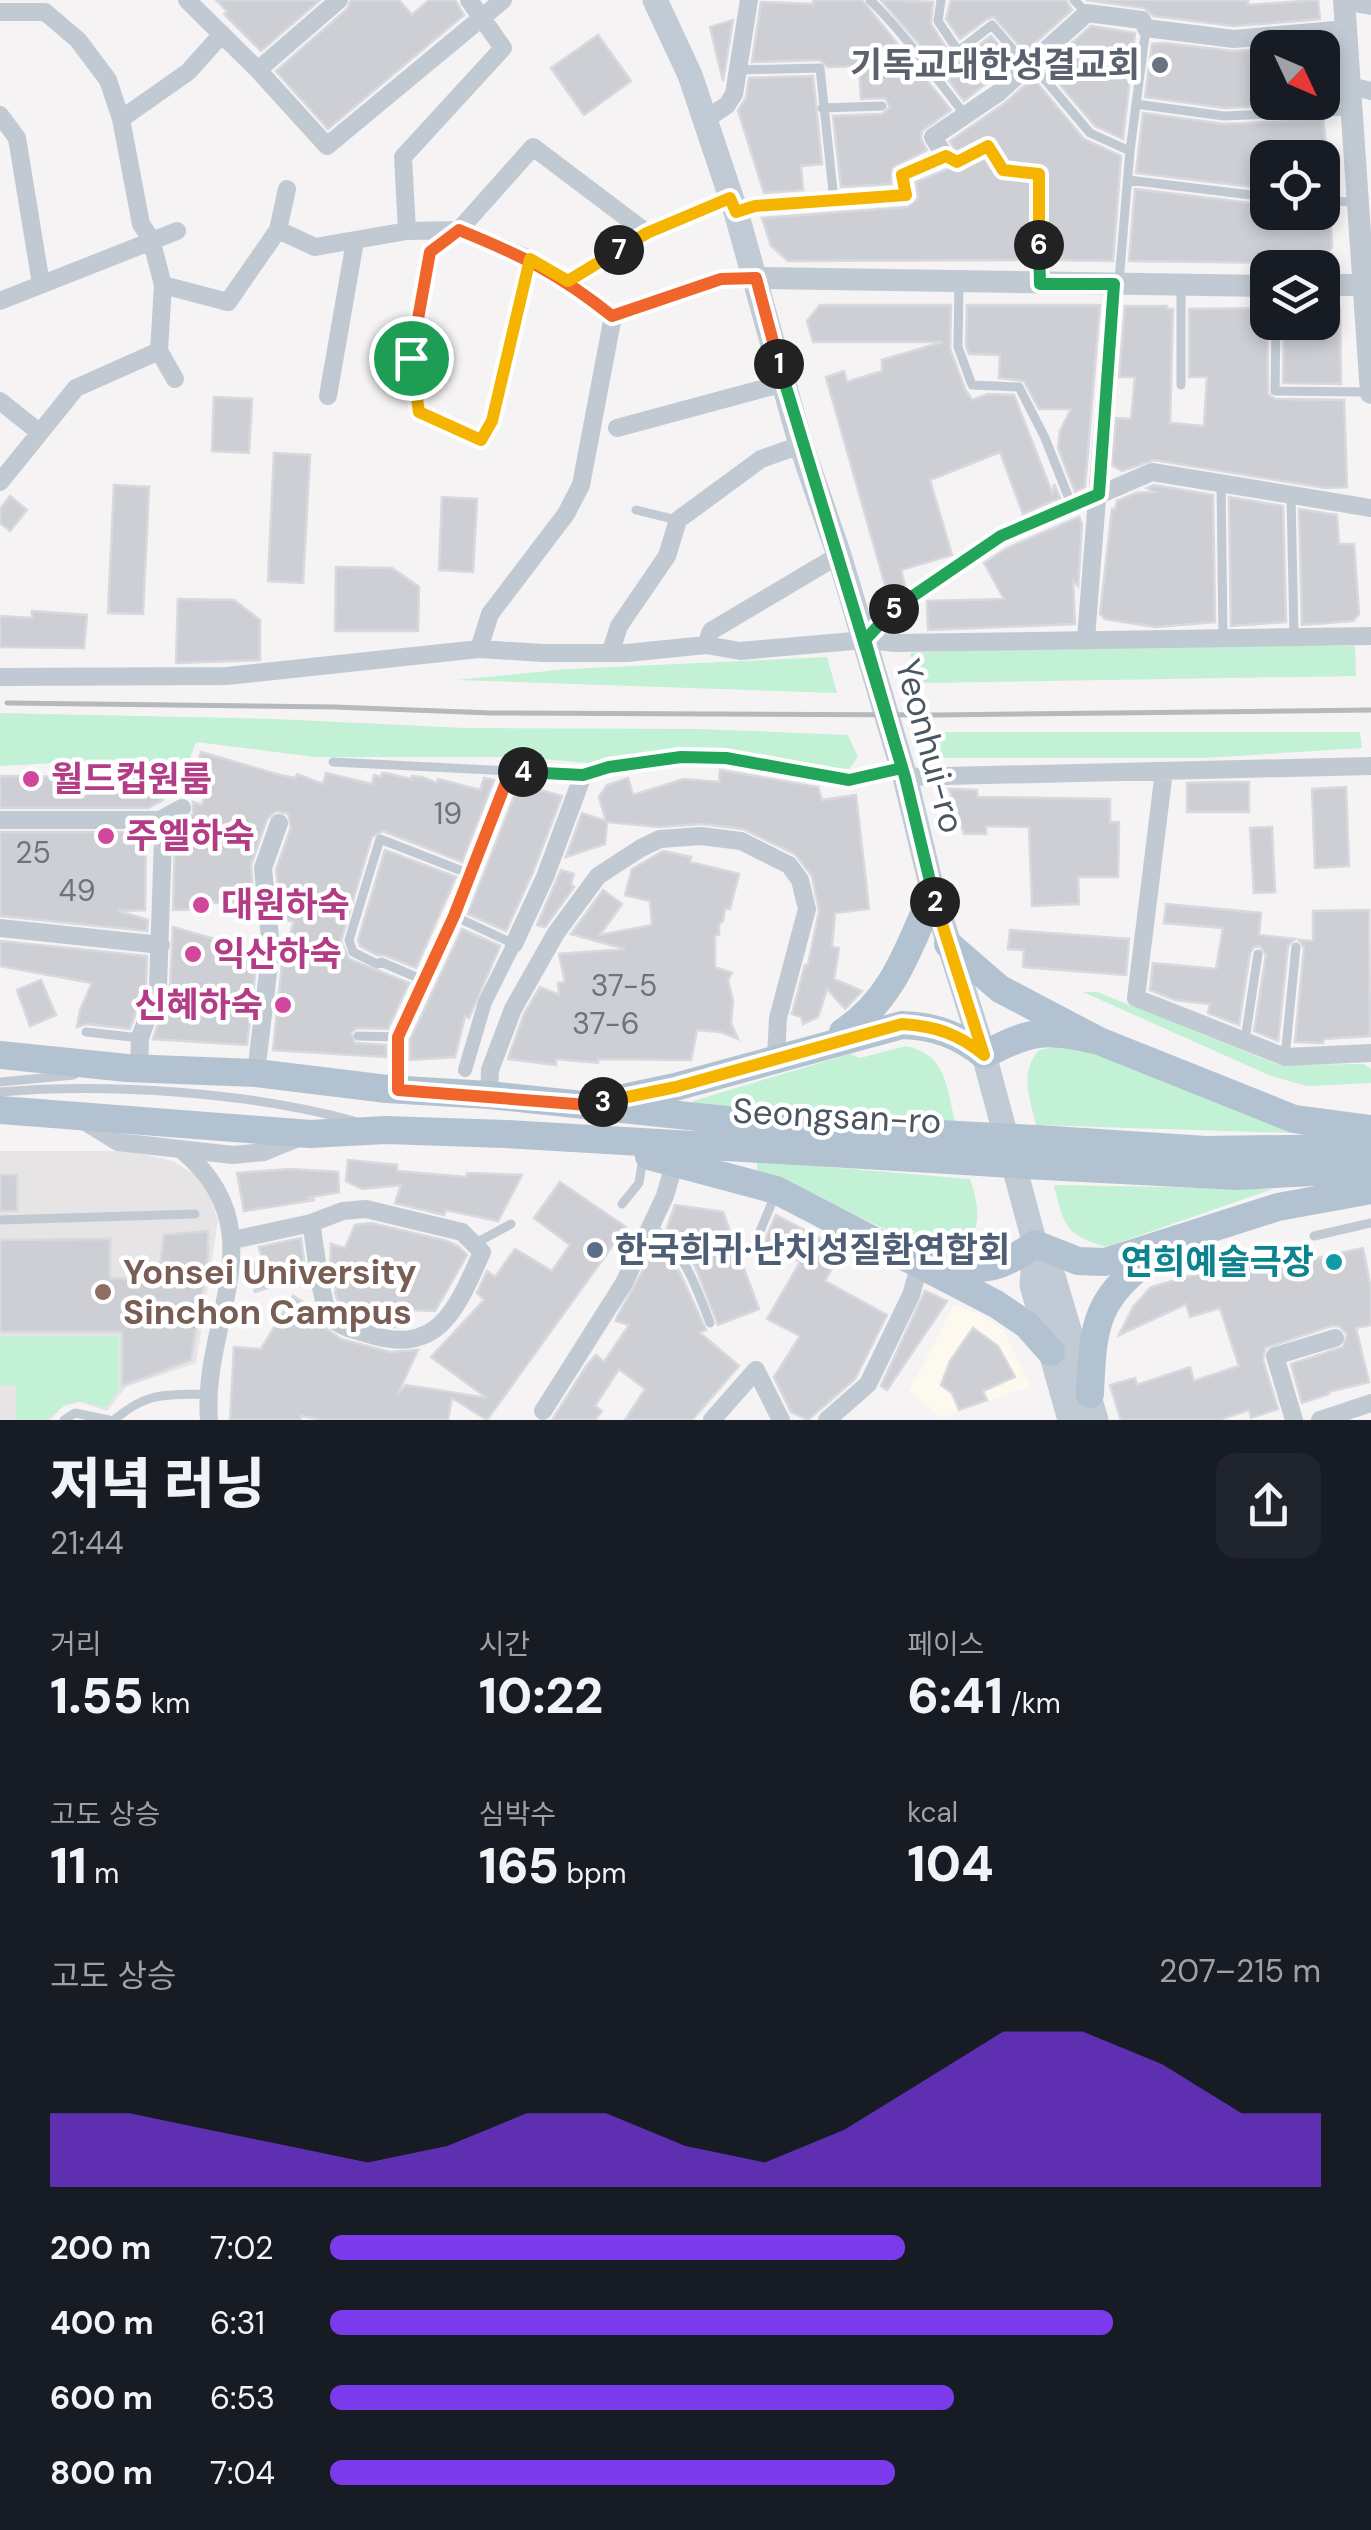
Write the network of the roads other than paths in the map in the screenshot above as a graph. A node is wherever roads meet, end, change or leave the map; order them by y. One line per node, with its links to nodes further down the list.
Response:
1 (188, 0): 15 (street)
2 (339, 0): 18 (street)
3 (502, 0): 11 (street)
4 (656, 0): 29 (main road, Yeonhui-ro)
5 (749, 0): 19 (street)
6 (870, 0): 20 (lane)
7 (941, 0): 16 (lane)
8 (1344, 0): 9 (street); 14 (street)
9 (1371, 6)
10 (1080, 7): 13 (street); 17 (street)
11 (475, 8): 18 (street); 43 (street)
12 (0, 12): 28 (street)
13 (1146, 28): 14 (street); 22 (lane)
14 (1346, 29): 21 (street)
15 (222, 34): 18 (street); 28 (street)
16 (958, 51): 17 (lane); 20 (lane)
17 (1029, 65): 27 (street); 31 (lane)
18 (258, 70)
19 (737, 70): 24 (lane); 29 (street)
20 (931, 72): 27 (lane)
21 (1360, 89): 25 (street)
22 (1136, 104): 25 (lane); 31 (lane)
23 (882, 106): 24 (lane)
24 (822, 108): 36 (lane)
25 (1352, 111): 30 (street)
26 (0, 116): 51 (street)
27 (966, 116): 32 (street)
28 (122, 119): 45 (street)
29 (706, 120): 39 (main road, Yeonhui-ro)
30 (1363, 150): 38 (street)
31 (1130, 151): 33 (lane)
32 (946, 156): 36 (street); 52 (lane)
33 (1128, 180): 35 (lane); 53 (lane)
34 (287, 189): 40 (street)
35 (1250, 194)
36 (834, 201): 39 (street)
37 (1340, 201): 38 (lane)
38 (1359, 202): 56 (street)
39 (732, 205): 44 (street); 48 (main road, Yeonhui-ro)
40 (278, 230): 46 (street); 54 (street)
41 (459, 230): 43 (street); 44 (street); 47 (street); 47 (street)
42 (177, 231): 45 (street)
43 (407, 232): 46 (street)
44 (647, 233): 49 (street)
45 (151, 240): 51 (street); 54 (street)
46 (355, 241): 67 (street)
47 (530, 259): 49 (street)
48 (756, 278): 50 (street); 60 (street); 64 (main road, Yeonhui-ro)
49 (568, 281): 60 (street)
50 (959, 282): 52 (street); 76 (lane)
51 (41, 284): 59 (street)
52 (1040, 284): 53 (street)
53 (1116, 284): 55 (street); 74 (street)
54 (163, 285): 62 (street)
55 (1181, 285): 57 (street); 65 (lane)
56 (1367, 285): 58 (street); 66 (street)
57 (1250, 286)
58 (1340, 286)
59 (0, 301)
60 (612, 316): 87 (street)
61 (1276, 340): 66 (lane)
62 (159, 351): 63 (street); 70 (street)
63 (175, 380)
64 (784, 383): 69 (street); 71 (main road, Yeonhui-ro)
65 (1181, 385)
66 (1371, 392)
67 (328, 396)
68 (0, 402): 70 (street)
69 (616, 428)
70 (39, 432): 72 (street)
71 (802, 445): 79 (street); 80 (main road, Yeonhui-ro)
72 (0, 482)
73 (1221, 484): 74 (street); 75 (street); 84 (lane)
74 (1099, 494): 76 (street); 83 (street)
75 (1291, 495): 77 (street); 81 (lane)
76 (1072, 506): 85 (street)
77 (1371, 508)
78 (636, 510): 79 (lane)
79 (678, 520): 88 (street)
80 (839, 554): 85 (main road, Yeonhui-ro); 86 (street)
81 (1294, 636): 82 (street); 84 (street)
82 (1371, 636)
83 (1086, 638): 84 (street); 85 (street)
84 (1223, 638)
85 (859, 640): 86 (street, Yeonhui-ro); 93 (main road, Yeonhui-ro)
86 (706, 644): 88 (street, Yeonhui-ro)
87 (479, 649): 88 (street, Yeonhui-ro); 89 (street, Yeonhui-ro)
88 (611, 651)
89 (0, 677)
90 (333, 762): 92 (lane)
91 (1371, 766): 94 (street)
92 (510, 772): 95 (street); 100 (street)
93 (903, 772): 94 (street); 95 (street); 101 (main road, Yeonhui-ro)
94 (1164, 772): 115 (street)
95 (583, 775): 104 (street)
96 (182, 808): 98 (street)
97 (0, 820): 98 (street)
98 (160, 820): 106 (street)
99 (278, 823): 124 (street)
100 (471, 875): 102 (street); 109 (lane)
101 (933, 893): 105 (main road, Yeonhui-ro); 116 (main road)
102 (454, 916): 104 (lane); 109 (street)
103 (0, 928): 106 (street)
104 (514, 944): 123 (street)
105 (948, 944): 114 (main road); 119 (main road, Yeonhui-ro)
106 (161, 946): 113 (street)
107 (1296, 947): 120 (lane)
108 (1258, 954): 115 (lane)
109 (422, 980): 112 (street)
110 (86, 1032): 113 (lane)
111 (358, 1036): 112 (lane)
112 (398, 1037): 126 (street)
113 (140, 1038): 122 (street)
114 (1098, 1042): 119 (main road); 132 (main road)
115 (1245, 1043): 120 (street)
116 (820, 1046): 119 (main road); 121 (main road)
117 (1371, 1052): 120 (street)
118 (0, 1055): 122 (main road, Seongsan-ro)
119 (984, 1055): 157 (main road, Yeonhui-ro)
120 (1284, 1057)
121 (776, 1058): 128 (street); 129 (main road)
122 (133, 1068): 124 (main road, Seongsan-ro); 125 (lane)
123 (466, 1070)
124 (256, 1074): 126 (main road, Seongsan-ro)
125 (0, 1082)
126 (398, 1090): 128 (main road, Seongsan-ro)
127 (0, 1092): 133 (lane)
128 (489, 1095): 129 (main road, Seongsan-ro)
129 (588, 1105): 137 (main road, Seongsan-ro)
130 (0, 1110): 131 (main road, Seongsan-ro)
131 (75, 1116): 134 (main road, Seongsan-ro); 138 (street)
132 (1371, 1128)
133 (386, 1130): 134 (main road, Seongsan-ro); 135 (main road, Seongsan-ro)
134 (310, 1134): 138 (street)
135 (598, 1140): 137 (main road, Seongsan-ro); 140 (main road)
136 (1371, 1145): 139 (main road, Seongsan-ro)
137 (961, 1148): 139 (main road, Seongsan-ro, bridge)
138 (183, 1151): 154 (street)
139 (1041, 1152): 142 (main road, Seongsan-ro)
140 (643, 1155): 141 (main road); 145 (lane)
141 (675, 1161): 143 (main road); 151 (street)
142 (1371, 1169)
143 (776, 1190): 155 (lane); 158 (main road)
144 (1371, 1190): 153 (main road)
145 (622, 1204)
146 (195, 1214): 147 (lane)
147 (0, 1220)
148 (311, 1222): 154 (street); 156 (street); 156 (street)
149 (1371, 1223): 152 (lane)
150 (511, 1224): 156 (lane)
151 (651, 1225): 159 (lane); 165 (street)
152 (1314, 1236)
153 (1178, 1238): 157 (main road); 164 (main road)
154 (233, 1240): 162 (street)
155 (755, 1242)
156 (474, 1244)
157 (1035, 1244): 158 (main road); 161 (main road, Yeonhui-ro); 164 (main road, Yeonhui-ro)
158 (920, 1264): 161 (main road); 171 (street)
159 (710, 1322)
160 (1335, 1338): 173 (street)
161 (1052, 1352): 172 (main road, Yeonhui-ro)
162 (207, 1394): 167 (lane); 168 (street)
163 (1371, 1403): 174 (street)
164 (1093, 1407)
165 (543, 1411)
166 (64, 1420): 167 (lane)
167 (112, 1420)
168 (209, 1420)
169 (712, 1420): 170 (street)
170 (781, 1420)
171 (827, 1420)
172 (1070, 1420)
173 (1294, 1420)
174 (1320, 1420)

